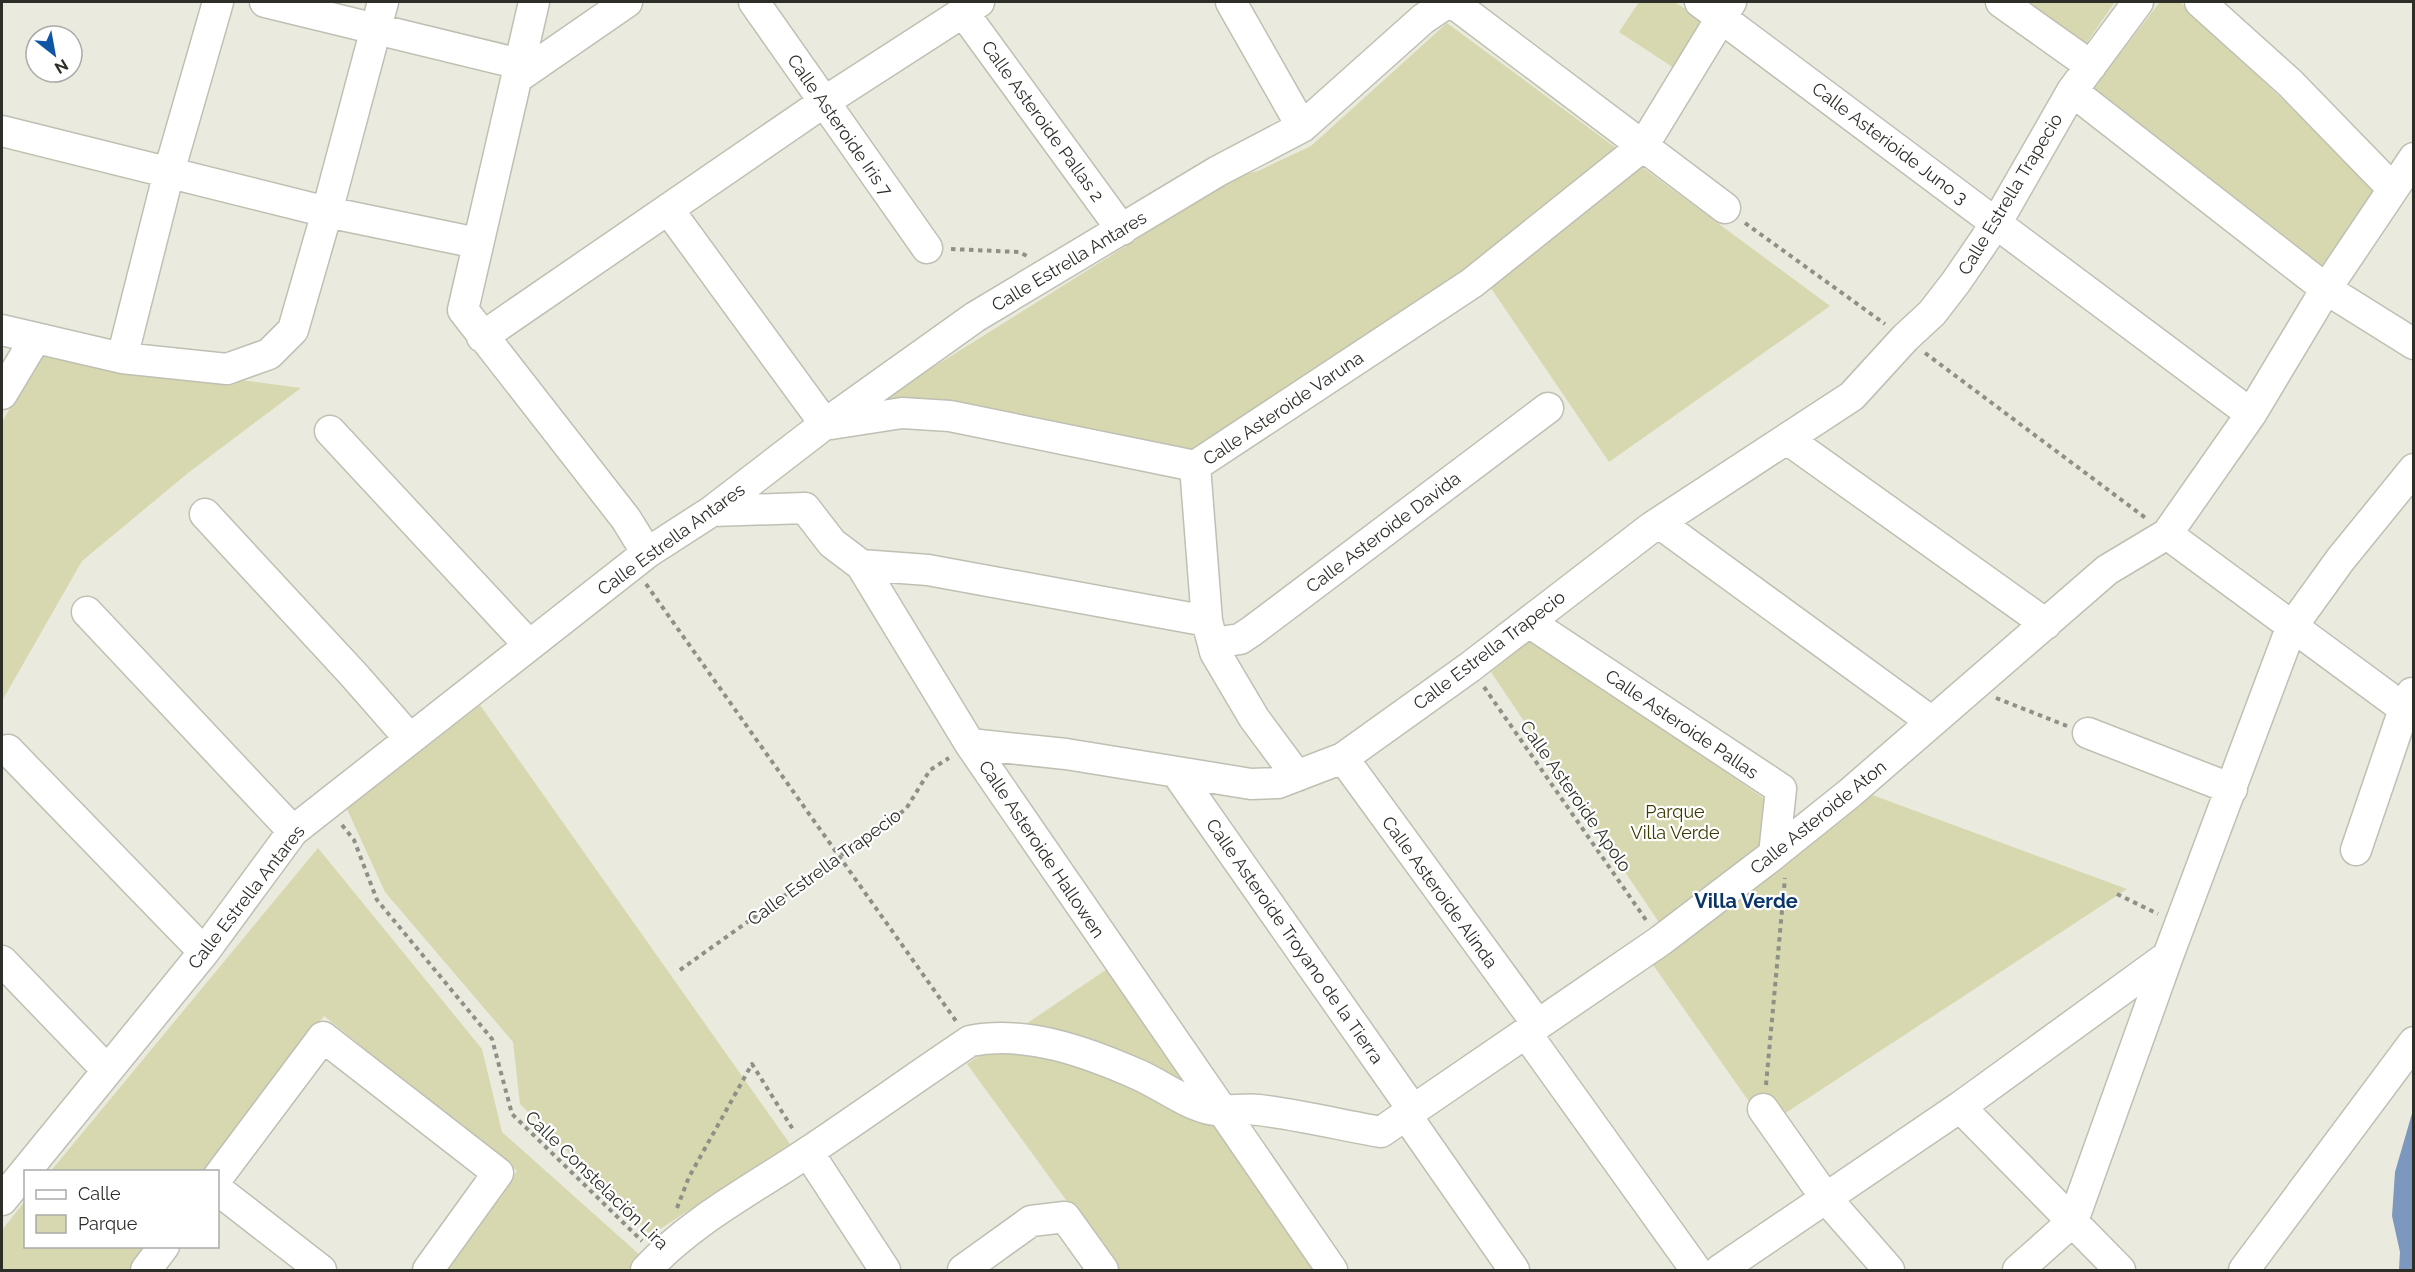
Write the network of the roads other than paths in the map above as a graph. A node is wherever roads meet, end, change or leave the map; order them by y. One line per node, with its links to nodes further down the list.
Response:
1 (218, 2): 22 (street)
2 (265, 2): 13 (street)
3 (534, 2): 15 (street)
4 (627, 2): 15 (street)
5 (754, 2): 17 (street, Calle Asteroide Iris 7)
6 (1231, 2): 18 (street)
7 (1450, 2): 18 (street, Calle Estrella Antares); 20 (street)
8 (2001, 2): 14 (street)
9 (2138, 2): 14 (street, Calle Estrella Trapecio)
10 (2200, 2): 23 (street)
11 (971, 7): 17 (street); 28 (street, Calle Asteroide Pallas 2)
12 (1717, 7): 20 (street, Calle Asteroide Varuna); 27 (street, Calle Asterioide Juno 3)
13 (379, 15): 15 (street); 26 (street)
14 (2091, 66): 16 (street, Calle Estrella Trapecio)
15 (518, 71): 29 (street)
16 (2072, 91): 27 (street, Calle Estrella Trapecio); 31 (street)
17 (824, 102): 25 (street); 30 (street, Calle Asteroide Iris 7)
18 (1302, 127): 28 (street, Calle Estrella Antares)
19 (2, 131): 22 (street)
20 (1643, 146): 24 (street); 43 (street, Calle Asteroide Varuna)
21 (2414, 158): 23 (street)
22 (169, 172): 26 (street); 36 (street)
23 (2393, 189): 31 (street)
24 (1725, 208)
25 (668, 209): 33 (street); 40 (street)
26 (327, 212): 29 (street); 36 (street)
27 (1997, 222): 39 (street, Calle Asterioide Juno 3); 42 (street, Calle Estrella Trapecio)
28 (1122, 230): 40 (street, Calle Estrella Antares)
29 (477, 243): 33 (street)
30 (927, 248)
31 (2326, 288): 35 (street); 39 (street)
32 (2, 330): 34 (street)
33 (482, 337): 49 (street)
34 (35, 339): 36 (street); 37 (street)
35 (2414, 344)
36 (122, 358)
37 (2, 394)
38 (1548, 408): 55 (street, Calle Asteroide Davida)
39 (2251, 414): 48 (street)
40 (825, 424): 43 (street, Calle Asteroide Varuna); 45 (street, Calle Estrella Antares)
41 (330, 431): 56 (street)
42 (1787, 439): 47 (street, Calle Estrella Trapecio); 53 (street)
43 (1195, 466): 55 (street)
44 (2414, 470): 54 (street)
45 (712, 512): 49 (street, Calle Estrella Antares); 50 (street, Calle Asteroide Hallowen)
46 (205, 514): 60 (street)
47 (1659, 524): 52 (street, Calle Estrella Trapecio); 58 (street)
48 (2166, 534): 53 (street, Calle Asteroide Aton); 54 (street)
49 (640, 559): 56 (street, Calle Estrella Antares)
50 (861, 565): 55 (street, Calle Asteroide Davida); 61 (street, Calle Asteroide Hallowen)
51 (87, 612): 67 (street)
52 (1529, 622): 63 (street, Calle Estrella Trapecio); 68 (street, Calle Asteroide Pallas)
53 (2046, 624): 58 (street, Calle Asteroide Aton)
54 (2291, 628): 57 (street); 66 (street)
55 (1210, 632): 65 (street)
56 (529, 645): 60 (street, Calle Estrella Antares)
57 (2410, 705): 69 (street)
58 (1932, 722): 68 (street, Calle Asteroide Aton)
59 (2088, 733): 66 (street)
60 (410, 739): 67 (street, Calle Estrella Antares)
61 (970, 744): 64 (street, Calle Estrella Trapecio); 77 (street, Calle Asteroide Hallowen)
62 (8, 750): 70 (street)
63 (1343, 758): 65 (street, Calle Estrella Trapecio); 73 (street, Calle Asteroide Alinda)
64 (1176, 772): 65 (street, Calle Estrella Trapecio); 79 (street, Calle Asteroide Troyano de la Tierra)
65 (1297, 776)
66 (2232, 789): 71 (street)
67 (293, 831): 70 (street, Calle Estrella Antares)
68 (1783, 846): 73 (street, Calle Asteroide Aton)
69 (2356, 850)
70 (204, 952): 75 (street, Calle Estrella Antares)
71 (2168, 956): 76 (street); 87 (street)
72 (2, 961): 75 (street)
73 (1532, 1029): 79 (street, Calle Asteroide Aton); 98 (street, Calle Asteroide Alinda)
74 (2414, 1042): 103 (street)
75 (107, 1070): 81 (street, Calle Estrella Antares)
76 (1960, 1107): 85 (street); 87 (street)
77 (1220, 1109): 79 (street, Calle Asteroide Aton); 80 (street, Calle Asteroide Aton); 96 (street, Calle Asteroide Hallowen)
78 (1763, 1109): 85 (street)
79 (1410, 1113): 97 (street, Calle Asteroide Troyano de la Tierra)
80 (808, 1152): 89 (street); 93 (street)
81 (26, 1170)
82 (24, 1173): 86 (street, Calle Estrella Antares)
83 (219, 1176): 92 (street)
84 (219, 1191): 91 (street)
85 (1825, 1197): 99 (street); 100 (street)
86 (2, 1200)
87 (2073, 1221): 101 (street); 102 (street)
88 (162, 1248): 90 (street)
89 (652, 1264)
90 (146, 1270)
91 (321, 1270)
92 (428, 1270)
93 (885, 1270)
94 (963, 1270): 95 (street)
95 (1103, 1270)
96 (1332, 1270)
97 (1514, 1270)
98 (1696, 1270)
99 (1720, 1270)
100 (1890, 1270)
101 (2018, 1270)
102 (2120, 1270)
103 (2244, 1270)

